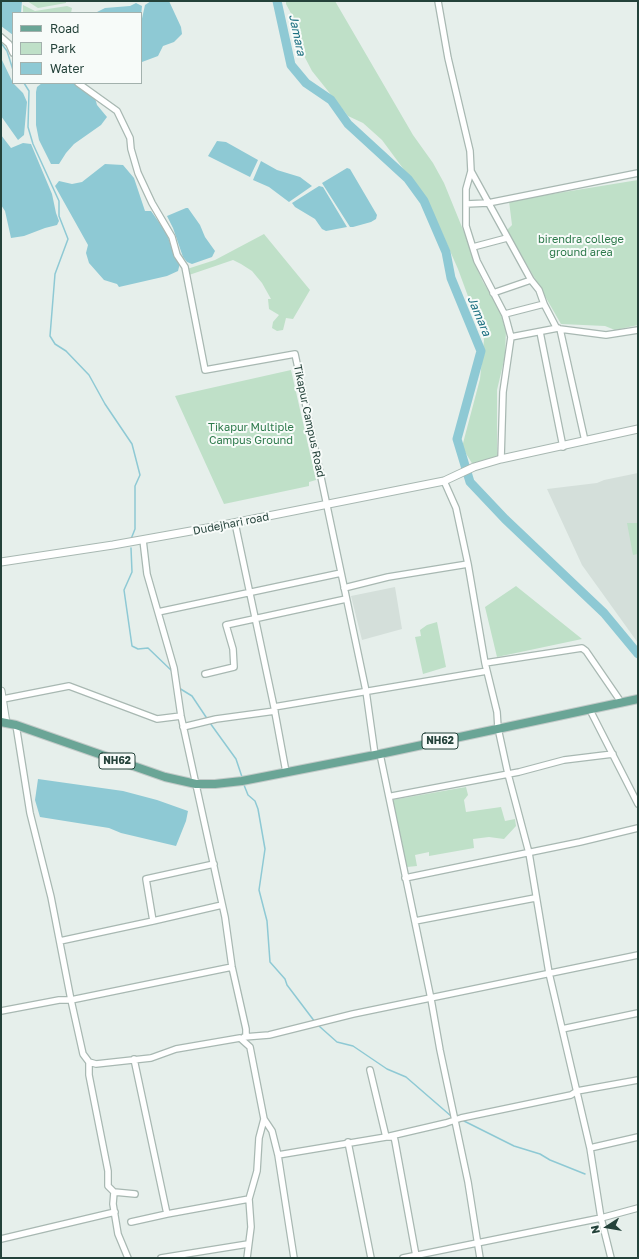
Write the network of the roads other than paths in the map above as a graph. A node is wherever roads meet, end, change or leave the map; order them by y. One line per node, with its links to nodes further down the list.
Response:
1 (438, 1): 5 (street)
2 (1, 38): 3 (street)
3 (12, 51)
4 (79, 84): 24 (street, Tikapur Campus Road)
5 (471, 170): 7 (street); 8 (street)
6 (638, 173): 7 (street)
7 (488, 203): 8 (street); 9 (street)
8 (466, 204): 10 (street)
9 (507, 238): 10 (street); 11 (street)
10 (472, 247): 12 (street)
11 (531, 280): 12 (street); 13 (street)
12 (493, 293): 14 (street)
13 (544, 304): 14 (street); 15 (street)
14 (505, 314): 18 (street)
15 (558, 328): 16 (street); 17 (street); 20 (street)
16 (638, 330)
17 (540, 332): 18 (street); 21 (street)
18 (511, 337): 22 (street)
19 (638, 428): 20 (street, Dudejhari road)
20 (585, 441): 21 (street, Dudejhari road)
21 (563, 447): 22 (street, Dudejhari road)
22 (501, 459): 23 (street, Dudejhari road)
23 (444, 481): 24 (street, Dudejhari road); 28 (street)
24 (326, 504): 25 (street, Dudejhari road); 29 (street, Tikapur Campus Road)
25 (235, 523): 26 (street, Dudejhari road); 31 (street)
26 (143, 540): 27 (street, Dudejhari road); 33 (street)
27 (1, 562)
28 (468, 564): 30 (street); 35 (street)
29 (341, 573): 30 (street, Tikapur Campus Road); 31 (street)
30 (344, 588): 32 (street, Tikapur Campus Road)
31 (250, 594): 33 (street); 34 (street)
32 (346, 599): 34 (street); 39 (street, Tikapur Campus Road)
33 (158, 612): 45 (street)
34 (256, 619): 37 (street); 43 (street)
35 (485, 663): 36 (street); 42 (street)
36 (487, 671): 39 (street); 49 (street)
37 (205, 674)
38 (1, 691): 40 (street)
39 (366, 692): 43 (street); 51 (street, Tikapur Campus Road)
40 (3, 699): 45 (street); 46 (street)
41 (638, 699): 42 (main road, NH62)
42 (621, 702): 44 (main road, NH62)
43 (274, 709): 48 (street); 52 (street)
44 (590, 710): 49 (main road, NH62); 50 (street)
45 (181, 716): 48 (street)
46 (4, 722): 47 (main road, NH62)
47 (16, 725): 54 (main road, NH62); 65 (street)
48 (183, 727): 54 (street)
49 (498, 728): 51 (main road, NH62); 53 (street)
50 (613, 754): 53 (street); 56 (street)
51 (377, 755): 52 (main road, NH62); 60 (street, Tikapur Campus Road)
52 (286, 772): 54 (main road, NH62)
53 (508, 774): 55 (street); 58 (street)
54 (196, 784): 59 (street)
55 (392, 796)
56 (638, 804)
57 (638, 828): 58 (street)
58 (529, 853): 60 (street); 61 (street)
59 (214, 864): 62 (street); 63 (street)
60 (406, 878): 64 (street, Tikapur Campus Road)
61 (535, 898): 64 (street); 68 (street)
62 (222, 905): 63 (street); 67 (street)
63 (153, 921): 65 (street)
64 (414, 922): 69 (street, Tikapur Campus Road)
65 (60, 942): 70 (street)
66 (638, 955): 68 (street)
67 (232, 967): 70 (street); 74 (street)
68 (549, 973): 69 (street); 73 (street)
69 (431, 999): 74 (street); 81 (street, Tikapur Campus Road)
70 (71, 1000): 71 (street); 76 (street)
71 (1, 1011)
72 (638, 1013): 73 (street)
73 (562, 1028): 79 (street)
74 (243, 1037): 75 (street); 80 (street)
75 (134, 1059): 76 (street); 92 (street)
76 (89, 1062): 87 (street)
77 (370, 1070): 82 (street)
78 (638, 1080): 79 (street)
79 (577, 1091): 81 (street); 85 (street)
80 (264, 1119): 86 (street); 89 (street)
81 (455, 1120): 82 (street); 96 (street, Tikapur Campus Road)
82 (386, 1137): 84 (street); 98 (street)
83 (638, 1138): 85 (street)
84 (348, 1142): 86 (street); 103 (street)
85 (590, 1148): 93 (street)
86 (278, 1156): 102 (street)
87 (114, 1192): 88 (street); 91 (street)
88 (135, 1194)
89 (249, 1199): 92 (street); 97 (street)
90 (638, 1208): 93 (street)
91 (115, 1212): 95 (street); 99 (street)
92 (167, 1214): 94 (street)
93 (601, 1218): 96 (street); 106 (street)
94 (131, 1222)
95 (1, 1239)
96 (477, 1243): 98 (street); 105 (street, Tikapur Campus Road)
97 (248, 1244): 100 (street); 101 (street)
98 (416, 1256): 104 (street)
99 (128, 1258)
100 (161, 1258)
101 (247, 1258)
102 (294, 1258)
103 (371, 1258)
104 (403, 1258)
105 (480, 1258)
106 (611, 1258)

